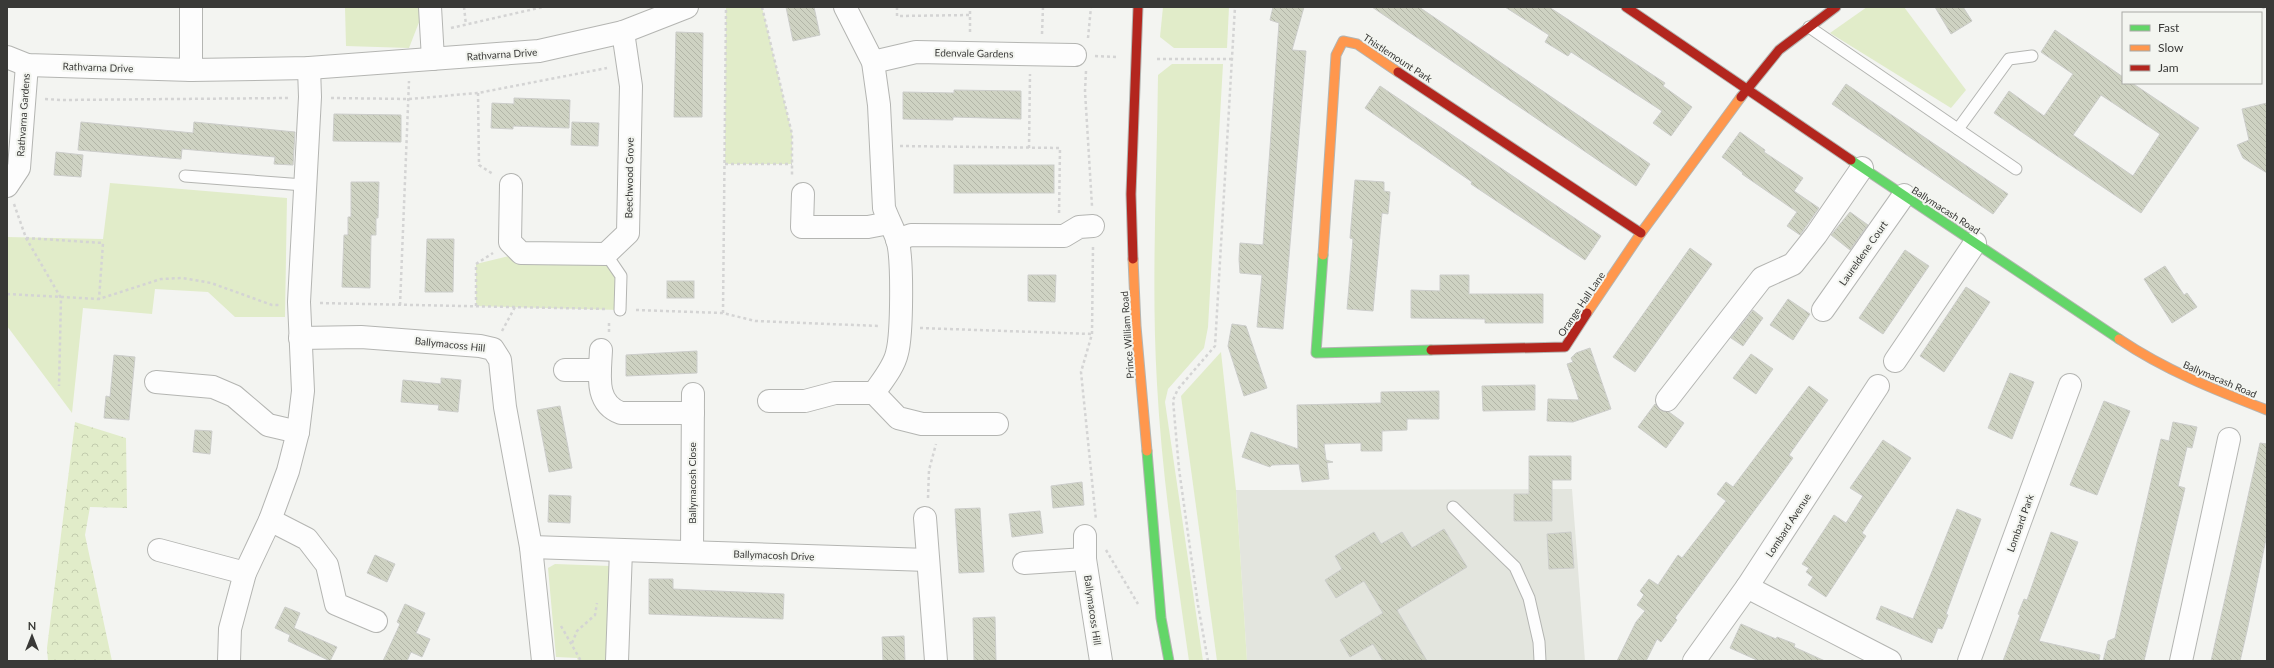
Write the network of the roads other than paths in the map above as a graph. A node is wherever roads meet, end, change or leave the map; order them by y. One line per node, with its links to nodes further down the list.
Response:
1 (191, 7): 17 (street)
2 (430, 7): 13 (street)
3 (687, 7): 9 (street, Rathvarna Drive)
4 (846, 7): 14 (street)
5 (1138, 7): 68 (main road, Prince William Road)
6 (1626, 7): 18 (main road, Ballymacash Road)
7 (1836, 7): 8 (main road, Orange Hall Lane)
8 (1809, 27): 18 (main road, Orange Hall Lane); 19 (lane)
9 (623, 32): 13 (street, Rathvarna Drive); 32 (street, Beechwood Grove)
10 (1083, 55): 14 (street, Edenvale Gardens)
11 (2032, 56): 19 (lane)
12 (7, 57): 15 (street, Rathvarna Drive)
13 (433, 59): 16 (street, Rathvarna Drive)
14 (873, 62): 29 (street)
15 (27, 65): 17 (street, Rathvarna Drive); 25 (street, Rathvarna Gardens)
16 (309, 68): 17 (street, Rathvarna Drive); 23 (street)
17 (191, 70)
18 (1746, 90): 20 (main road, Ballymacash Road); 30 (main road, Orange Hall Lane)
19 (1958, 129): 21 (lane)
20 (1862, 168): 27 (main road, Ballymacash Road); 43 (street)
21 (2016, 169)
22 (185, 176): 23 (lane)
23 (304, 185): 35 (street)
24 (511, 185): 32 (street)
25 (8, 186)
26 (803, 194): 29 (street)
27 (1904, 196): 31 (main road, Ballymacash Road); 34 (street, Laureldene Court)
28 (1093, 226): 29 (street)
29 (893, 231): 42 (street)
30 (1642, 233): 36 (main road, Orange Hall Lane); 36 (main road, Thistlemount Park)
31 (1976, 243): 37 (street); 45 (main road, Ballymacash Road)
32 (606, 254): 33 (lane)
33 (620, 310)
34 (1823, 310)
35 (300, 338): 47 (street); 53 (street, Ballymacoss Hill)
36 (1316, 353)
37 (1895, 361)
38 (565, 370): 56 (street, Ballymacosh Close)
39 (156, 382): 47 (street)
40 (2070, 385): 72 (street, Lombard Park)
41 (1878, 386): 61 (street, Lombard Avenue)
42 (874, 393): 44 (street); 46 (street)
43 (1667, 400)
44 (769, 401)
45 (2267, 410)
46 (997, 424)
47 (298, 432): 51 (street)
48 (2229, 439): 73 (street)
49 (1453, 507): 69 (lane)
50 (925, 518): 58 (street)
51 (270, 520): 60 (street); 62 (street)
52 (1095, 536): 57 (street, Ballymacoss Hill)
53 (531, 547): 55 (street); 64 (street, Ballymacoss Hill)
54 (159, 550): 60 (street)
55 (621, 550): 56 (street, Ballymacosh Drive); 65 (street)
56 (692, 552): 58 (street, Ballymacosh Drive)
57 (1085, 559): 59 (street); 67 (street, Ballymacoss Hill)
58 (928, 560): 66 (street)
59 (1024, 563)
60 (245, 573): 63 (street)
61 (1747, 587): 70 (street, Lombard Avenue); 71 (street)
62 (376, 621)
63 (229, 661)
64 (543, 661)
65 (617, 661)
66 (936, 661)
67 (1101, 661)
68 (1169, 661)
69 (1540, 661)
70 (1694, 661)
71 (1890, 661)
72 (1969, 661)
73 (2181, 661)

